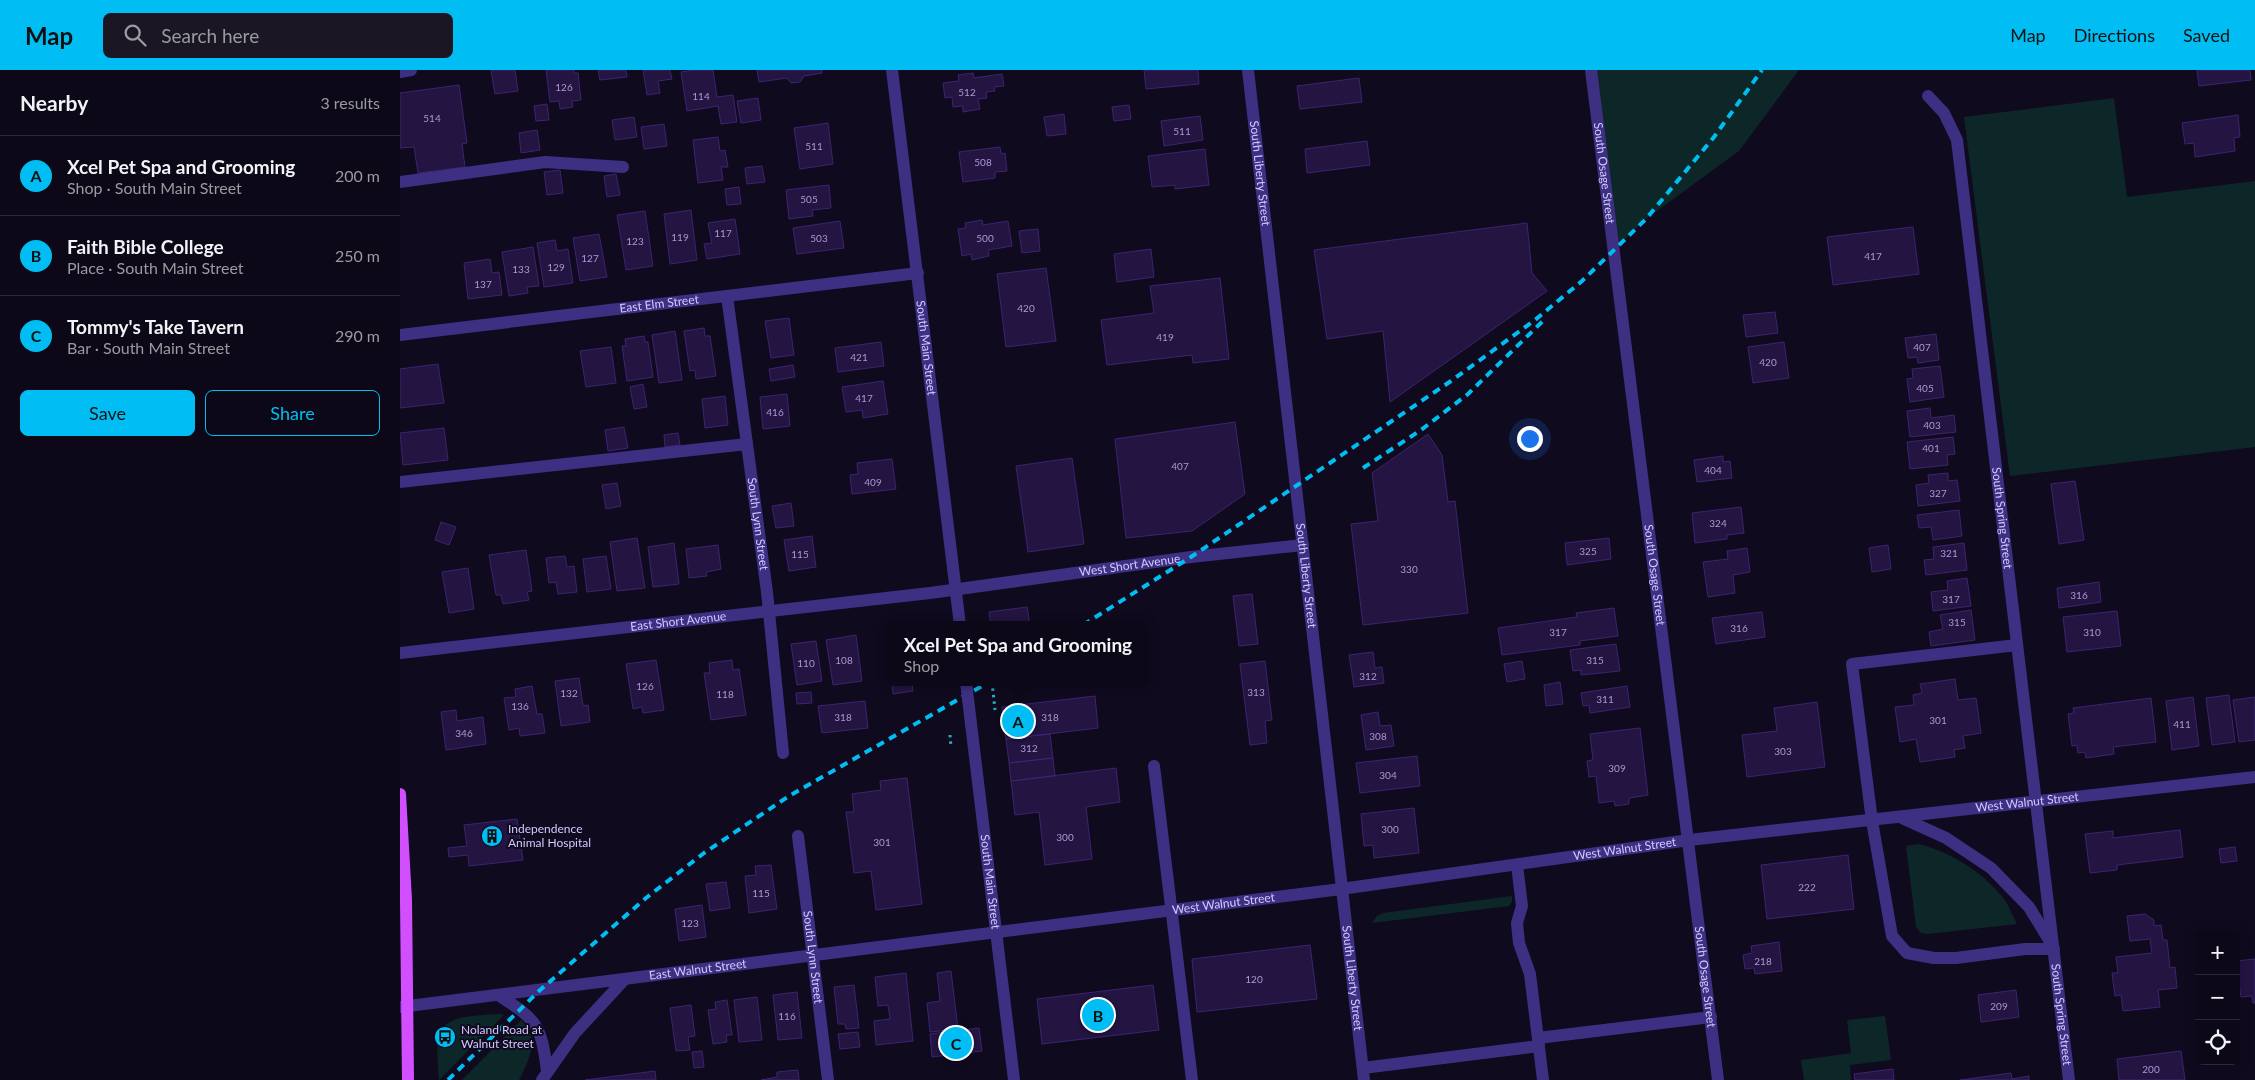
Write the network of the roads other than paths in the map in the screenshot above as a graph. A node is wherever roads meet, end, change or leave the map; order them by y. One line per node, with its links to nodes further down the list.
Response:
1 (411, 70): 5 (street)
2 (892, 70): 9 (street, South Main Street)
3 (1248, 70): 14 (street, South Liberty Street)
4 (1591, 70): 29 (street, South Osage Street)
5 (400, 72)
6 (1928, 96): 18 (street, South Spring Street)
7 (623, 166): 8 (street)
8 (400, 182)
9 (918, 273): 10 (street, East Elm Street); 15 (street, South Main Street)
10 (727, 296): 11 (street, East Elm Street); 12 (street, South Lynn Street)
11 (400, 335)
12 (747, 444): 13 (street); 16 (street, South Lynn Street)
13 (400, 482)
14 (1304, 545): 15 (street, West Short Avenue); 31 (street, South Liberty Street)
15 (956, 590): 16 (street, East Short Avenue); 17 (street, South Main Street)
16 (769, 612): 19 (street, East Short Avenue); 21 (street, South Lynn Street)
17 (960, 621)
18 (2016, 645): 25 (street, South Spring Street); 27 (street)
19 (400, 653)
20 (966, 686): 33 (street, South Main Street, bridge)
21 (783, 753)
22 (1154, 766): 32 (street)
23 (2255, 777): 25 (street, West Walnut Street)
24 (400, 794): 38 (main road)
25 (2035, 801): 26 (street, West Walnut Street); 34 (street, South Spring Street)
26 (1902, 818): 27 (street, West Walnut Street); 34 (street, South Spring Street)
27 (1872, 821): 29 (street, West Walnut Street); 34 (street)
28 (798, 836): 35 (street, South Lynn Street)
29 (1689, 840): 30 (street, West Walnut Street); 39 (street, South Osage Street)
30 (1517, 865): 31 (street, West Walnut Street); 40 (street)
31 (1341, 889): 32 (street, West Walnut Street); 42 (street, South Liberty Street)
32 (1171, 910): 33 (street, West Walnut Street); 47 (street)
33 (995, 931): 35 (street, East Walnut Street); 46 (street, South Main Street)
34 (2054, 949): 50 (street, South Spring Street)
35 (813, 955): 36 (street, East Walnut Street); 45 (street, South Lynn Street)
36 (625, 979): 37 (street, East Walnut Street); 43 (street)
37 (498, 995): 38 (street, East Walnut Street); 43 (street)
38 (404, 1006): 41 (main road)
39 (1711, 1017): 40 (street); 49 (street, South Osage Street)
40 (1539, 1042): 42 (street); 48 (street)
41 (404, 1060): 44 (main road)
42 (1363, 1074)
43 (544, 1075)
44 (408, 1080)
45 (828, 1080)
46 (1014, 1080)
47 (1192, 1080)
48 (1544, 1080)
49 (1718, 1080)
50 (2069, 1080)

